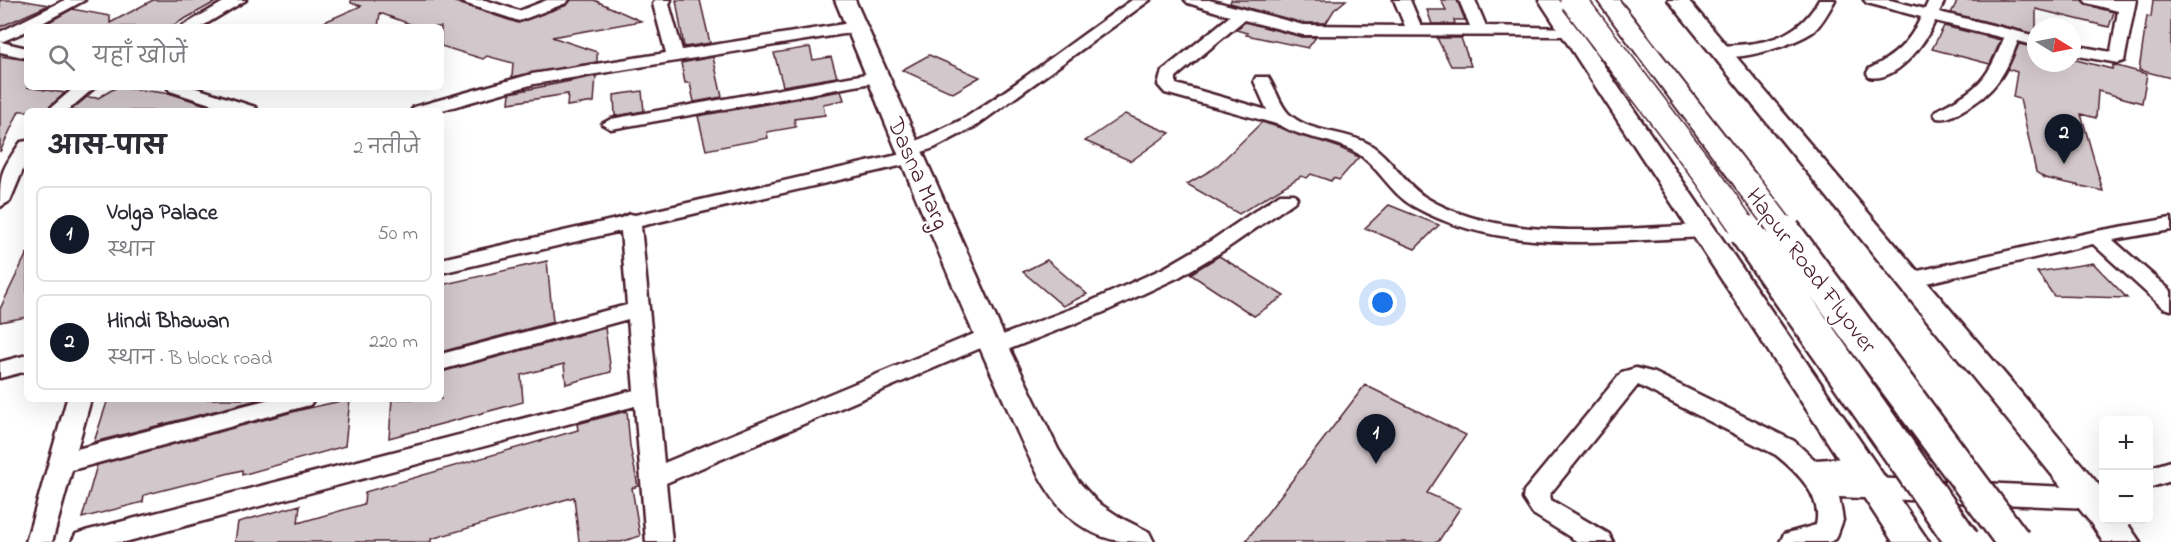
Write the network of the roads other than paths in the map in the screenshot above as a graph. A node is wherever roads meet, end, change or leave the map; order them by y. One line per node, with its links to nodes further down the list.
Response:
1 (77, 0): 22 (street)
2 (238, 0): 23 (street)
3 (469, 0): 4 (street)
4 (561, 0)
5 (663, 0): 36 (street)
6 (845, 0): 25 (street, Dasna Marg)
7 (1142, 0): 49 (street)
8 (1193, 0): 21 (street)
9 (1383, 0): 18 (street)
10 (1467, 0): 27 (street)
11 (1549, 0): 28 (street)
12 (1573, 0): 83 (main road, Hapur Road Flyover, bridge)
13 (1608, 0): 84 (main road, Hapur Road Flyover, bridge)
14 (1678, 0): 33 (street)
15 (1827, 0): 33 (street)
16 (1872, 0): 20 (street)
17 (2092, 0): 19 (street)
18 (1404, 3): 26 (street)
19 (2128, 4): 35 (street)
20 (1934, 7): 29 (street); 37 (street)
21 (1241, 15): 26 (street); 46 (street)
22 (28, 24)
23 (194, 24)
24 (24, 26): 30 (street)
25 (856, 27): 36 (street); 38 (street, Dasna Marg)
26 (1415, 31): 27 (street)
27 (1480, 31): 28 (street)
28 (1569, 31): 54 (street)
29 (2013, 35): 31 (street); 45 (street)
30 (0, 38)
31 (2027, 39)
32 (0, 47): 34 (street)
33 (1722, 51): 57 (street)
34 (24, 52)
35 (2081, 52)
36 (675, 56): 44 (street)
37 (1875, 73)
38 (877, 77): 47 (street); 49 (street, Dasna Marg)
39 (1262, 81): 46 (street)
40 (82, 90): 42 (street)
41 (185, 90): 43 (street)
42 (60, 108)
43 (240, 108)
44 (430, 108)
45 (1943, 114)
46 (1287, 121): 54 (street)
47 (611, 124)
48 (24, 150): 51 (street)
49 (911, 154): 52 (street); 60 (street, Dasna Marg)
50 (1287, 198): 60 (street)
51 (0, 201)
52 (630, 220): 56 (street); 59 (street)
53 (2171, 224): 55 (street)
54 (1704, 231): 70 (street)
55 (2097, 237): 57 (street); 58 (street)
56 (444, 265)
57 (1909, 280): 73 (street)
58 (2171, 303)
59 (638, 309): 61 (street); 64 (street)
60 (992, 341): 71 (street); 79 (street, Dasna Marg)
61 (444, 361)
62 (24, 364): 63 (street)
63 (0, 370)
64 (646, 395): 71 (street); 77 (street)
65 (78, 402): 67 (street)
66 (291, 402): 67 (street)
67 (61, 463): 76 (street)
68 (2171, 471): 69 (street)
69 (2153, 476)
70 (1869, 477): 72 (street); 74 (street); 82 (street)
71 (654, 478): 78 (street)
72 (1814, 478): 80 (street); 81 (street)
73 (2099, 504)
74 (2099, 506)
75 (2112, 524): 85 (street)
76 (39, 542)
77 (85, 542)
78 (659, 542)
79 (1137, 542)
80 (1600, 542)
81 (1793, 542)
82 (1912, 542)
83 (1963, 542)
84 (2014, 542)
85 (2123, 542)

